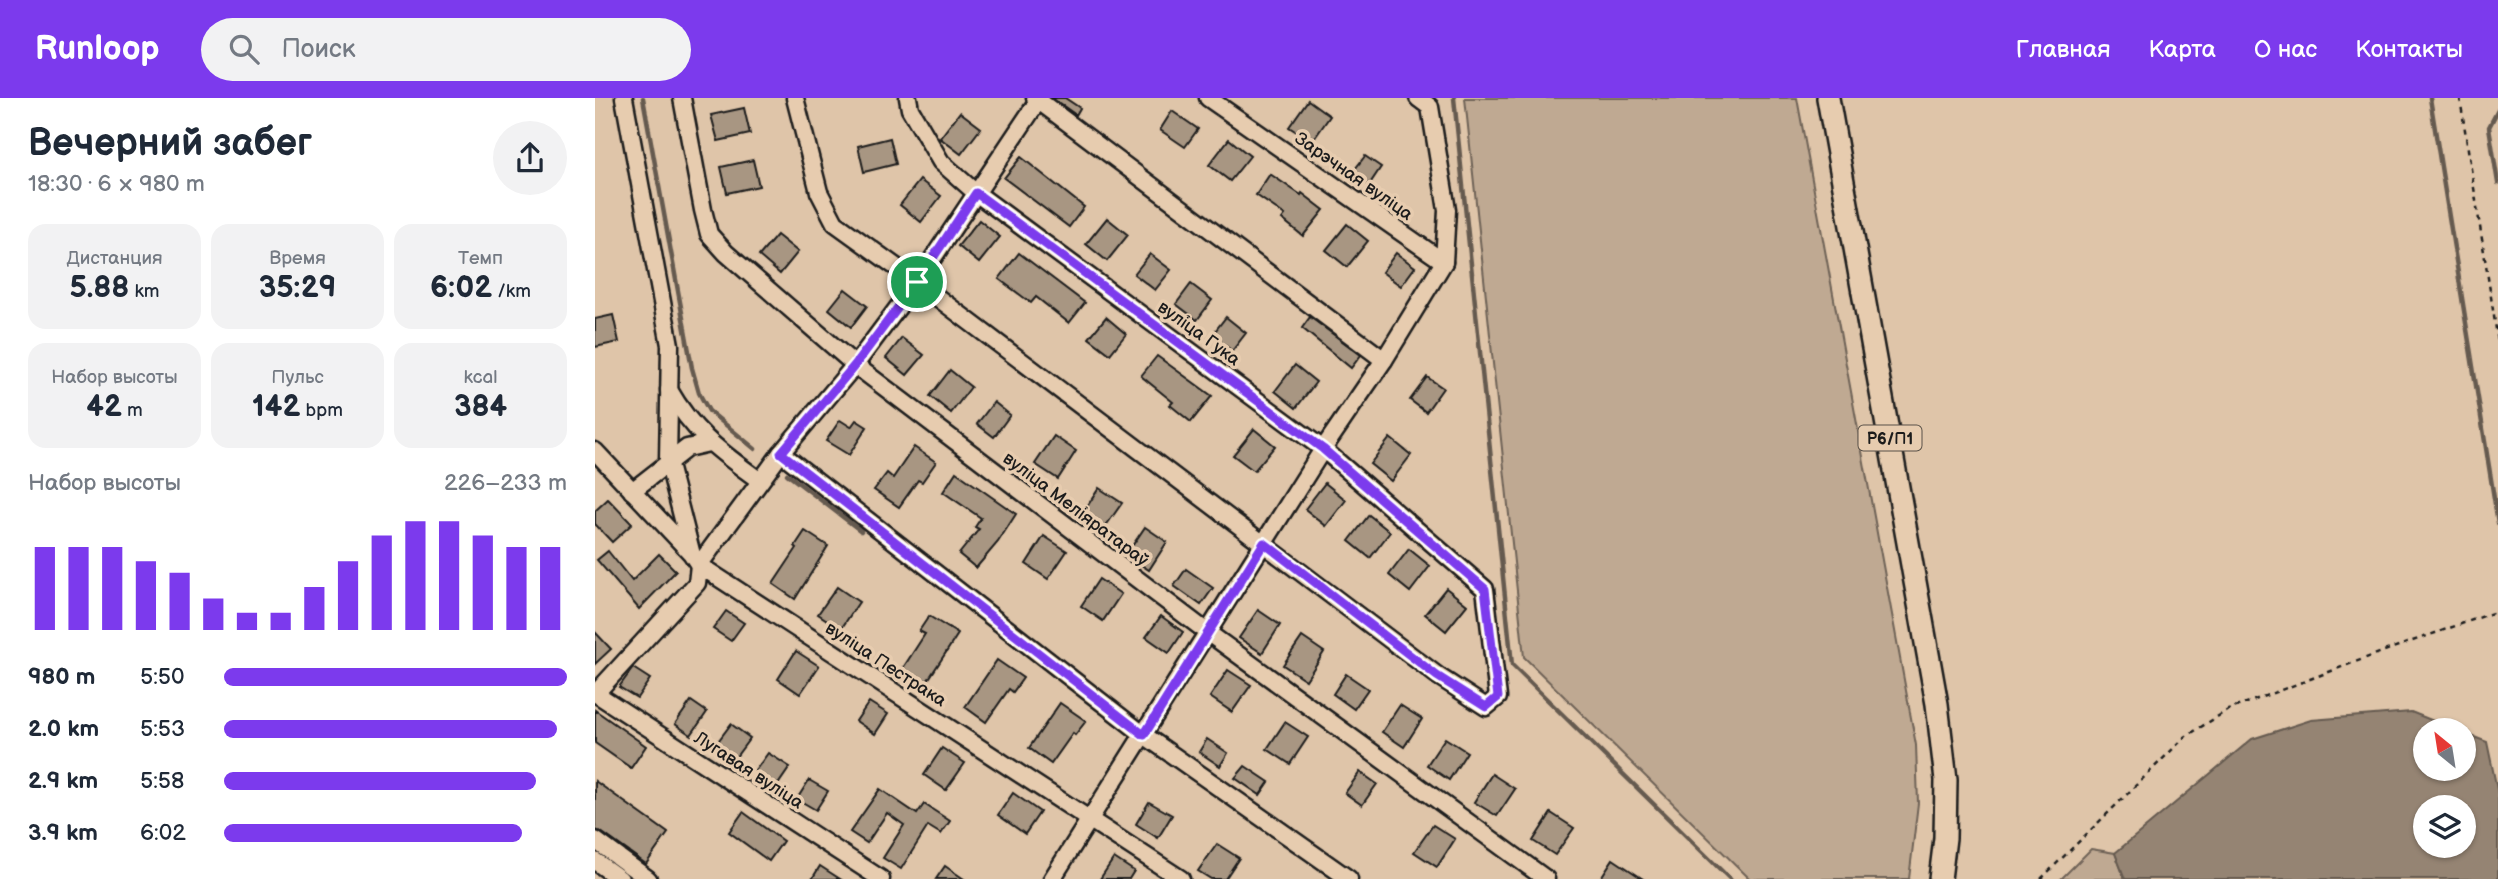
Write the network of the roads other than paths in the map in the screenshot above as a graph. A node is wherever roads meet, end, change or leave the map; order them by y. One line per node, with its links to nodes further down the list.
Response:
1 (624, 98): 14 (street)
2 (682, 98): 13 (street, вуліца Меліяратараў)
3 (795, 98): 11 (street)
4 (908, 98): 9 (street, вуліца Гука)
5 (1208, 98): 10 (street, Зарэчная вуліца)
6 (1418, 98): 10 (street)
7 (1828, 98): 37 (main road, Р6/П1)
8 (1038, 99): 9 (street); 12 (street)
9 (976, 193): 11 (street); 16 (street, вуліца Гука)
10 (1444, 262): 12 (street)
11 (917, 282): 13 (street); 22 (street)
12 (1384, 360): 16 (street)
13 (855, 365): 18 (street); 24 (street, вуліца Меліяратараў)
14 (669, 390): 15 (street); 19 (street)
15 (709, 443): 19 (street); 20 (street)
16 (1323, 449): 22 (street); 22 (street, вуліца Гука)
17 (595, 451): 21 (street, вуліца Пестрака)
18 (781, 453): 20 (street); 26 (street)
19 (668, 461): 21 (street); 23 (street)
20 (760, 481): 23 (street)
21 (632, 491): 23 (street, вуліца Пестрака)
22 (1264, 543): 24 (street)
23 (695, 559): 25 (street); 27 (street, вуліца Пестрака)
24 (1207, 632): 26 (street); 36 (street, вуліца Меліяратараў)
25 (595, 693): 32 (street, Лугавая вуліца)
26 (1144, 735): 27 (street); 35 (street)
27 (1090, 820): 33 (street); 34 (street, вуліца Пестрака)
28 (595, 840): 31 (street)
29 (595, 860): 30 (street)
30 (620, 879)
31 (649, 879)
32 (881, 879)
33 (1052, 879)
34 (1181, 879)
35 (1349, 879)
36 (1546, 879)
37 (1940, 879)

